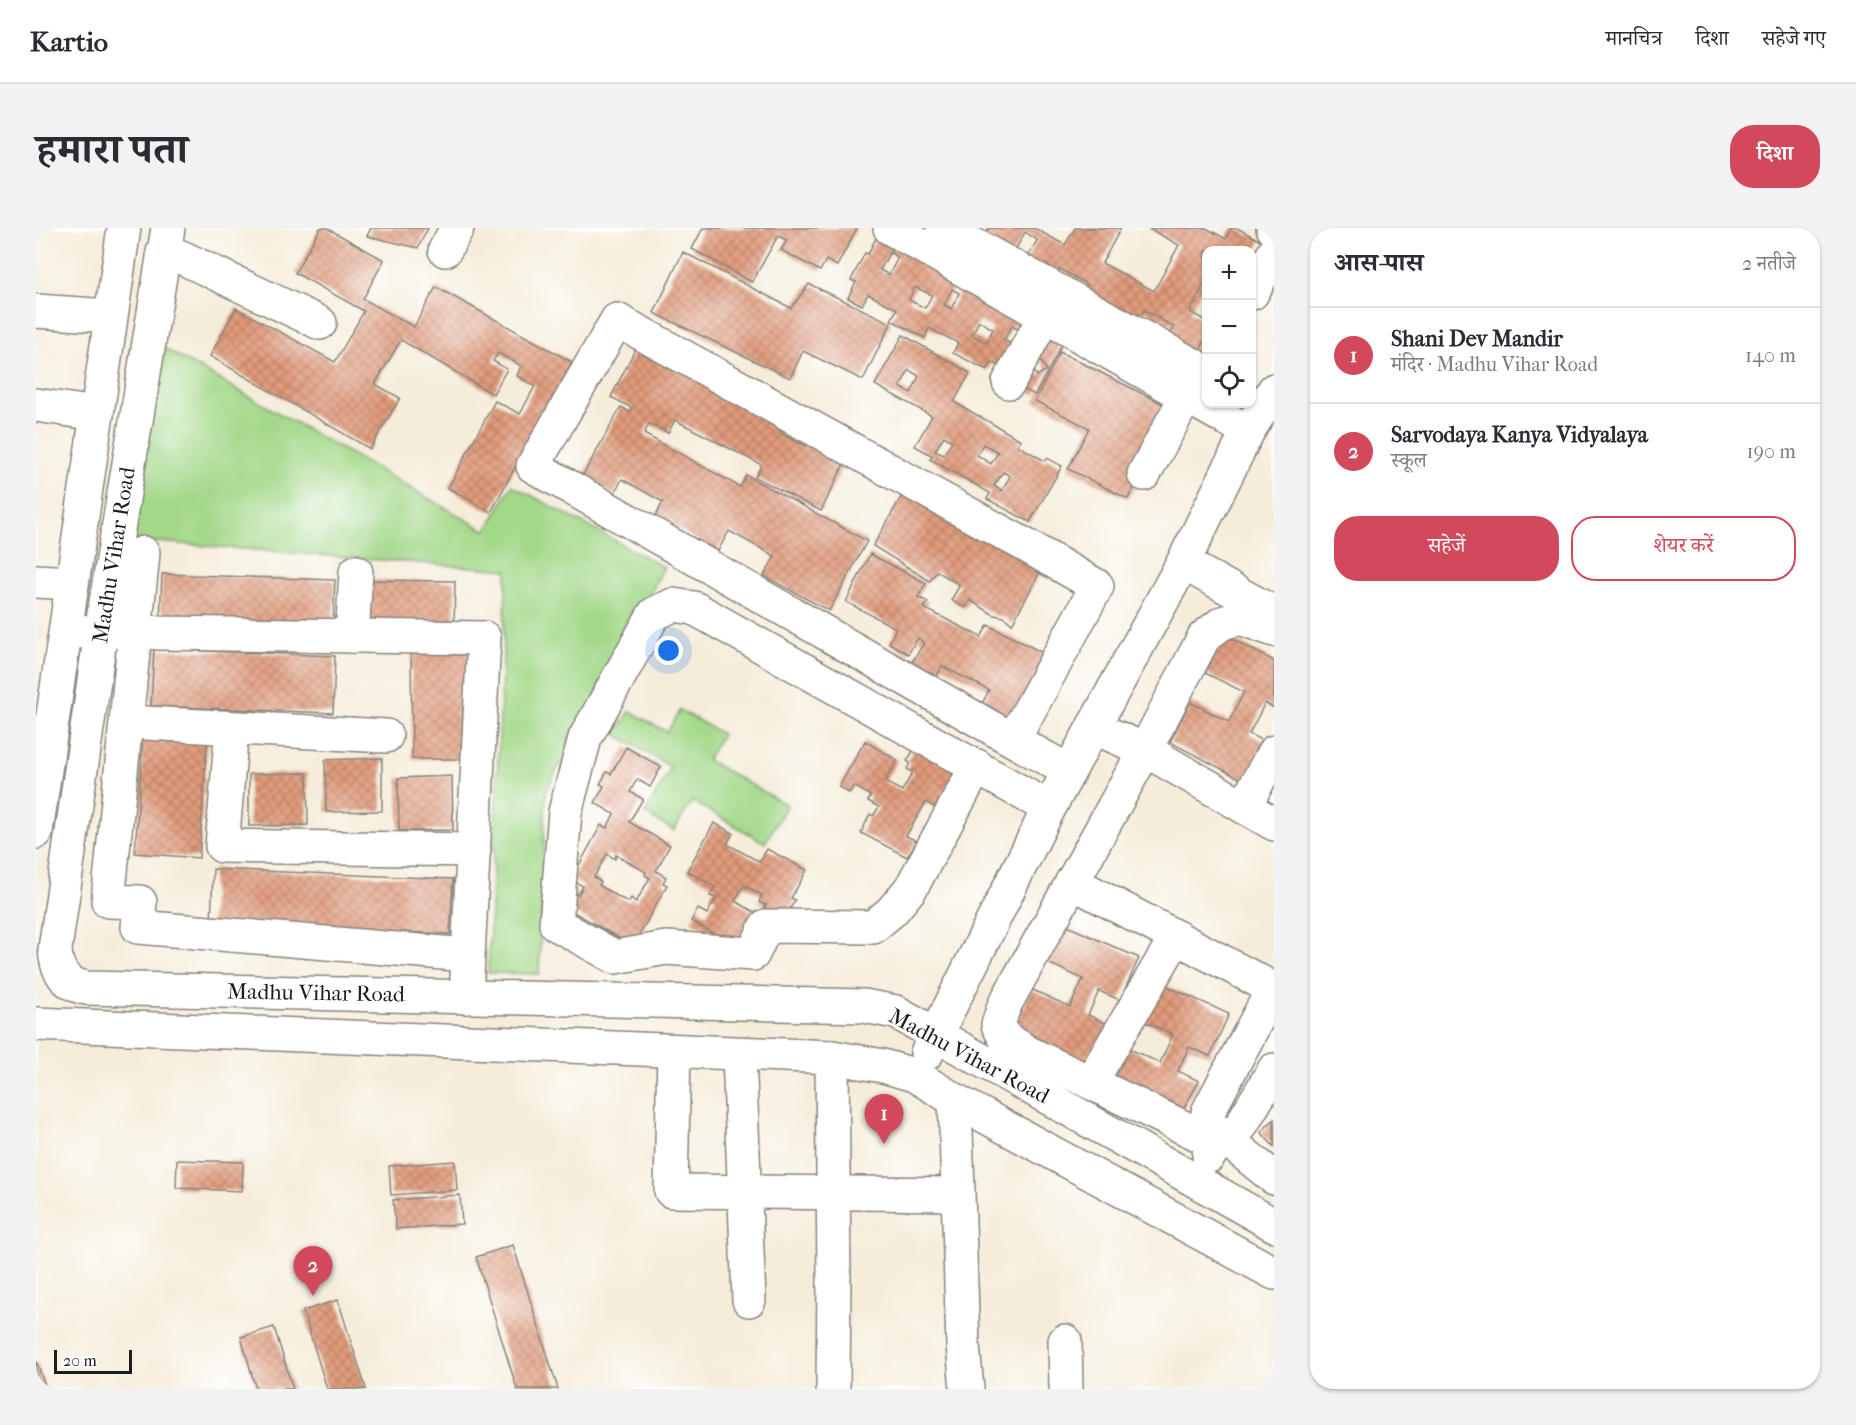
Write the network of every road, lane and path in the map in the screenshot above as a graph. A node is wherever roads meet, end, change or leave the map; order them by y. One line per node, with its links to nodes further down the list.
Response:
1 (124, 228): 9 (street, Madhu Vihar Road)
2 (890, 228): 8 (street)
3 (943, 228): 11 (street)
4 (166, 240): 10 (street); 26 (street, Madhu Vihar Road)
5 (1274, 253): 6 (street)
6 (1256, 284)
7 (36, 311): 9 (street)
8 (1045, 315): 11 (street); 12 (street)
9 (110, 316): 15 (street, Madhu Vihar Road)
10 (320, 323)
11 (1202, 378): 16 (street)
12 (1009, 382)
13 (36, 405): 15 (street)
14 (1260, 405): 18 (street)
15 (97, 414): 21 (street, Madhu Vihar Road)
16 (1144, 474)
17 (143, 553): 24 (street)
18 (1183, 562): 22 (street); 29 (street)
19 (356, 572): 27 (street)
20 (36, 581): 21 (street)
21 (72, 583): 25 (street, Madhu Vihar Road)
22 (1274, 613)
23 (1274, 630): 33 (street)
24 (135, 631): 26 (street); 27 (street); 28 (street)
25 (66, 632): 26 (street); 40 (street, Madhu Vihar Road)
26 (101, 632): 46 (street, Madhu Vihar Road)
27 (352, 636): 41 (street)
28 (127, 722): 30 (street); 45 (street)
29 (1092, 727): 33 (street); 36 (street)
30 (232, 728): 31 (street); 41 (street)
31 (386, 736)
32 (1013, 740): 32 (street); 36 (street)
33 (1145, 750): 37 (street); 42 (street)
34 (1274, 752): 37 (street)
35 (977, 766): 38 (street); 44 (street); 44 (street)
36 (1069, 771): 38 (street)
37 (1244, 807): 39 (street)
38 (1049, 808): 52 (street)
39 (1274, 824)
40 (36, 832)
41 (474, 850): 45 (street)
42 (1072, 882): 43 (street); 58 (street)
43 (1176, 937): 47 (street); 58 (street)
44 (602, 949): 49 (street)
45 (467, 955): 48 (street)
46 (46, 963): 48 (street, Madhu Vihar Road)
47 (1273, 989): 60 (street)
48 (466, 997): 49 (street, Madhu Vihar Road)
49 (598, 1000): 50 (street, Madhu Vihar Road)
50 (662, 1001): 52 (street, Madhu Vihar Road); 53 (street)
51 (36, 1024): 53 (street, Madhu Vihar Road)
52 (936, 1035): 57 (street); 62 (street, Madhu Vihar Road)
53 (667, 1050): 54 (street, Madhu Vihar Road); 63 (street)
54 (740, 1053): 55 (street, Madhu Vihar Road); 63 (street)
55 (832, 1057): 57 (street, Madhu Vihar Road); 64 (street)
56 (1274, 1070): 60 (street)
57 (914, 1076): 59 (street, Madhu Vihar Road)
58 (1090, 1082): 60 (street)
59 (955, 1100): 65 (street); 67 (street, Madhu Vihar Road)
60 (1217, 1143): 61 (street); 62 (street)
61 (1274, 1178)
62 (1194, 1180): 66 (street, Madhu Vihar Road)
63 (745, 1192): 64 (street); 68 (street)
64 (834, 1193): 65 (street); 70 (street)
65 (957, 1194): 71 (street)
66 (1274, 1225)
67 (1274, 1273)
68 (748, 1300)
69 (1065, 1341): 72 (street)
70 (833, 1389)
71 (967, 1389)
72 (1066, 1389)

